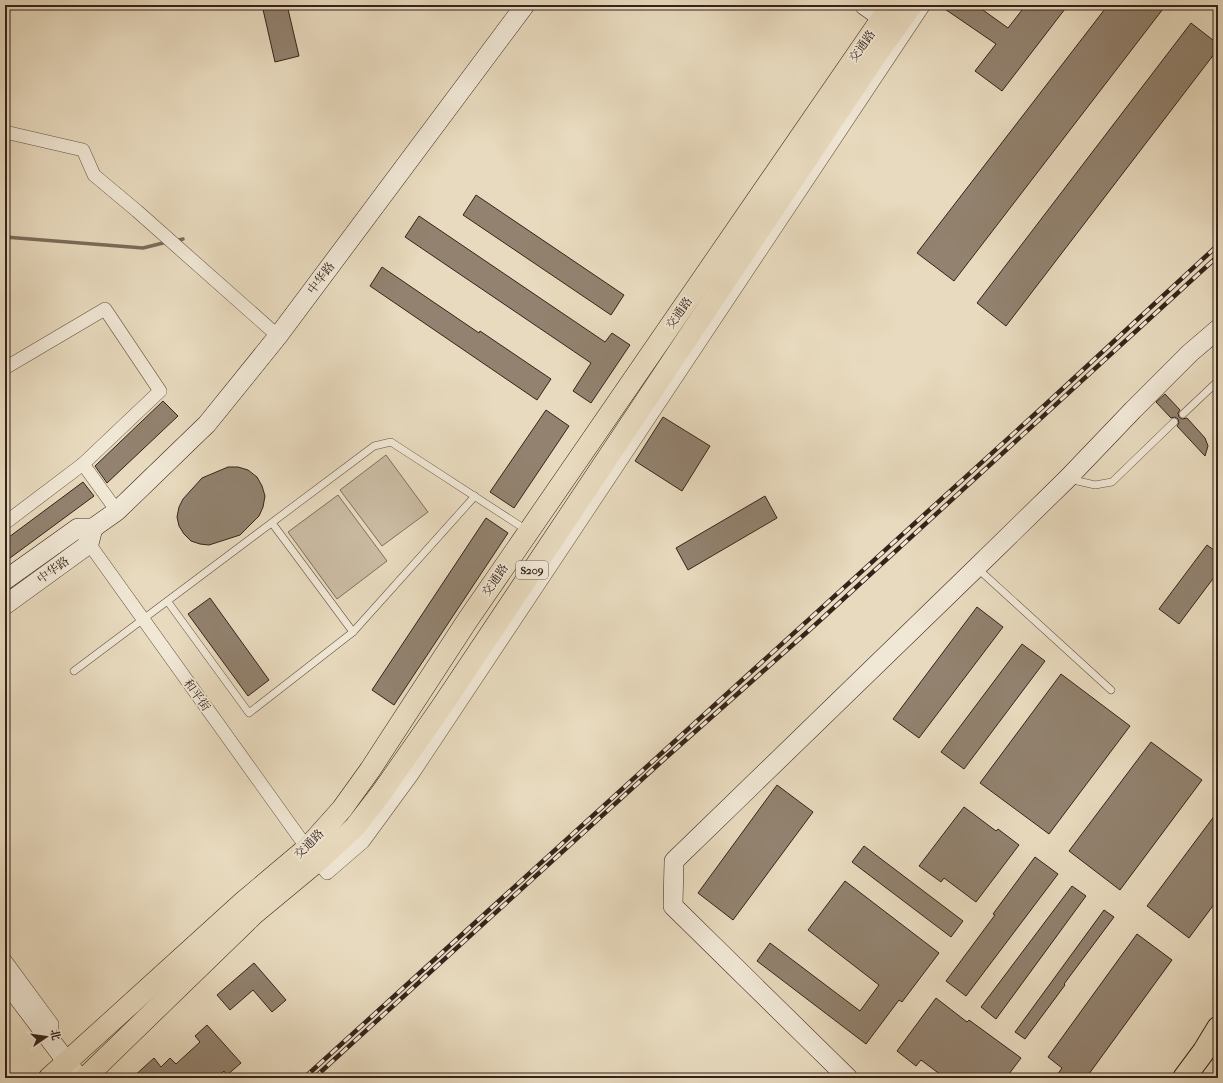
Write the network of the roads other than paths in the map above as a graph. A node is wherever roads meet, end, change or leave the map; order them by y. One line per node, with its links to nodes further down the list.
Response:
1 (525, 5): 8 (street, 中华路)
2 (864, 5): 5 (street)
3 (912, 5): 5 (main road, 交通路 / S209)
4 (924, 5): 29 (street)
5 (889, 17): 19 (main road, 交通路 / S209); 29 (main road, 交通路 / S209)
6 (5, 132): 8 (street)
7 (1218, 330): 14 (street)
8 (278, 336): 16 (street, 中华路)
9 (5, 368): 13 (street)
10 (1218, 381): 11 (lane)
11 (1183, 414)
12 (1174, 422): 14 (lane)
13 (83, 464): 16 (street); 17 (street)
14 (1067, 479): 21 (street)
15 (474, 496): 18 (lane); 19 (lane); 26 (lane)
16 (117, 511): 20 (street, 中华路)
17 (5, 523)
18 (272, 523): 23 (lane); 26 (lane)
19 (528, 531): 29 (main road, 交通路 / S209)
20 (86, 533): 22 (street, 中华路); 24 (street, 中华路); 25 (street, 和平街)
21 (977, 568): 28 (lane); 37 (street)
22 (5, 580)
23 (168, 602): 25 (lane); 26 (lane)
24 (5, 605)
25 (144, 620): 27 (lane); 29 (street, 和平街)
26 (353, 632)
27 (74, 671)
28 (1111, 690)
29 (317, 861): 35 (main road, 交通路 / S209); 36 (main road, 交通路 / S209)
30 (5, 960): 34 (street)
31 (5, 980): 34 (street)
32 (5, 1000): 35 (street)
33 (1218, 1028): 38 (highway)
34 (50, 1039): 35 (street)
35 (63, 1073)
36 (86, 1078)
37 (848, 1078)
38 (1184, 1078)

